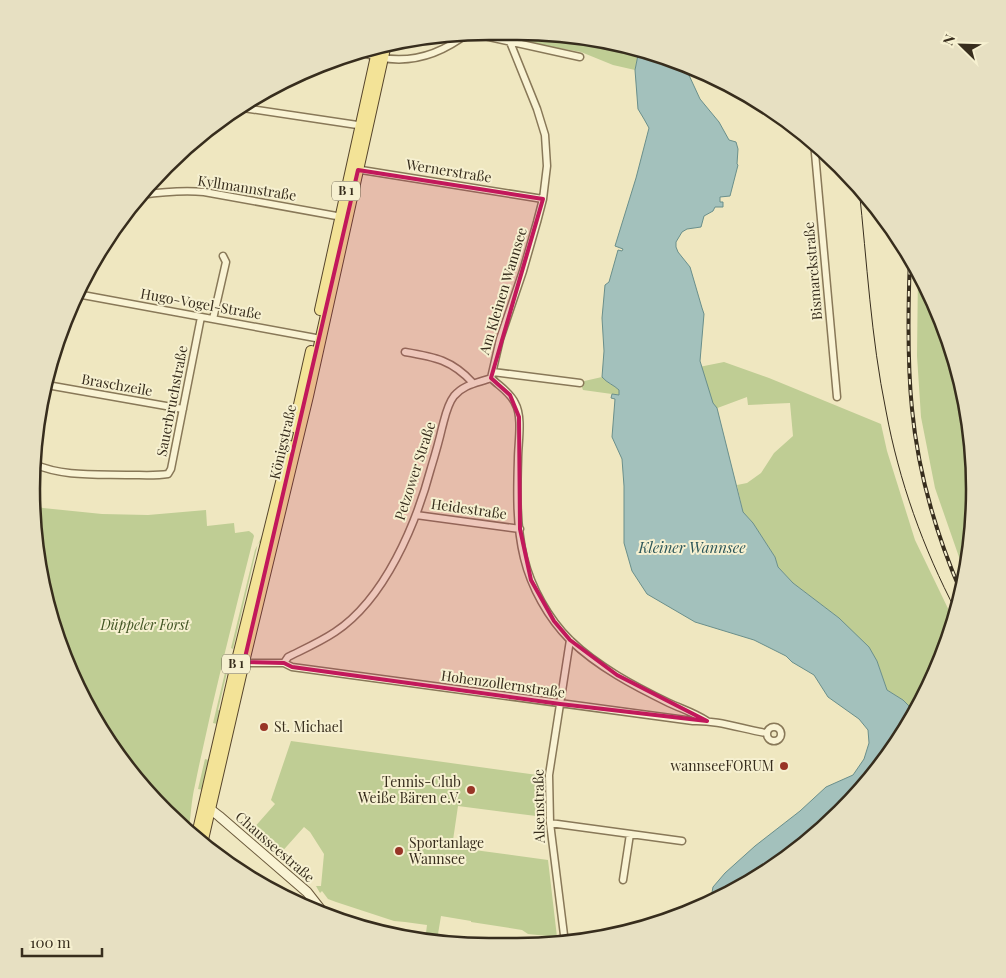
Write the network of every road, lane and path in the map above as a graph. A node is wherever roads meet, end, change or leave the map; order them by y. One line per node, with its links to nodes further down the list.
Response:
1 (501, 40): 3 (street)
2 (456, 41): 4 (street)
3 (510, 42): 5 (street); 11 (street, Am Kleinen Wannsee)
4 (379, 54): 7 (main road, Königstraße / B 1)
5 (580, 57)
6 (250, 109): 7 (street)
7 (364, 126): 9 (main road, Königstraße / B 1)
8 (815, 153): 23 (street, Bismarckstraße)
9 (355, 169): 11 (street, Wernerstraße); 12 (main road, Königstraße / B 1)
10 (150, 194): 12 (street, Kyllmannstraße)
11 (543, 199): 19 (street, Am Kleinen Wannsee)
12 (344, 218): 17 (main road, Königstraße / B 1)
13 (223, 256): 16 (street)
14 (84, 295): 15 (street, Hugo-Vogel-Straße)
15 (201, 317): 16 (street, Hugo-Vogel-Straße); 24 (street, Sauerbruchstraße)
16 (213, 319): 17 (street, Hugo-Vogel-Straße)
17 (317, 338): 29 (main road, Königstraße / B 1)
18 (405, 352): 20 (street)
19 (492, 375): 20 (street, Petzower Straße); 21 (street); 27 (street)
20 (473, 383): 26 (street, Petzower Straße)
21 (580, 383)
22 (52, 387): 24 (street, Braschzeile)
23 (837, 397)
24 (183, 409): 25 (street, Sauerbruchstraße)
25 (41, 467)
26 (416, 515): 27 (street, Heidestraße); 30 (street, Petzower Straße)
27 (520, 529): 28 (street)
28 (570, 640): 31 (street, Alsenstraße); 32 (street)
29 (240, 661): 30 (street, Hohenzollernstraße); 34 (main road, Königstraße / B 1)
30 (284, 663): 31 (street, Hohenzollernstraße)
31 (560, 704): 32 (street, Hohenzollernstraße); 35 (street, Alsenstraße)
32 (706, 721): 33 (street, Hohenzollernstraße)
33 (766, 733)
34 (207, 808): 36 (main road, Königstraße / B 1); 38 (main road, Königstraße / B 1); 41 (street, Chausseestraße)
35 (550, 823): 37 (street); 42 (street, Alsenstraße)
36 (199, 831)
37 (630, 834): 39 (street); 40 (street)
38 (203, 835)
39 (682, 841)
40 (623, 880)
41 (315, 903)
42 (564, 935)

